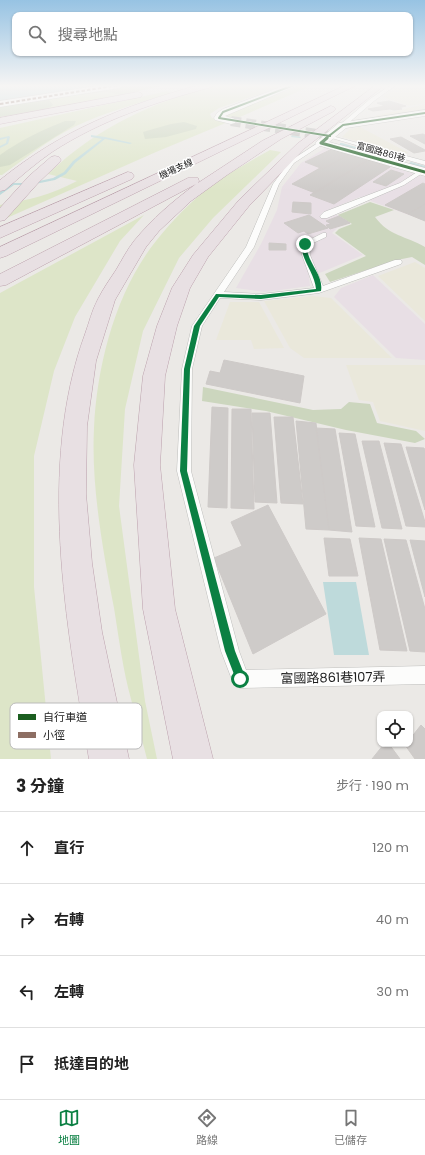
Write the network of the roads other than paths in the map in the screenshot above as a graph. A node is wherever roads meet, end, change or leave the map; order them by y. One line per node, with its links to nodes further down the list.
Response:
1 (27, 120): 11 (highway)
2 (104, 120): 17 (highway)
3 (115, 120): 19 (highway)
4 (250, 120): 12 (highway)
5 (279, 120): 22 (highway, 機場支線)
6 (324, 120): 14 (highway)
7 (333, 120): 14 (highway)
8 (347, 120): 10 (lane)
9 (374, 120): 10 (street)
10 (342, 125): 13 (street)
11 (0, 126)
12 (222, 133)
13 (325, 140): 15 (street, 富國路861巷); 26 (lane)
14 (288, 143): 24 (highway); 28 (highway); 31 (highway)
15 (424, 169): 18 (lane)
16 (137, 172): 20 (highway)
17 (0, 187)
18 (324, 216)
19 (0, 217)
20 (0, 233)
21 (323, 235): 25 (lane)
22 (0, 253)
23 (398, 262): 25 (lane)
24 (0, 281)
25 (319, 290): 26 (lane)
26 (218, 295): 27 (lane, 富國路861巷107弄)
27 (425, 675)
28 (97, 703)
29 (106, 749): 30 (highway)
30 (108, 759)
31 (193, 759)

